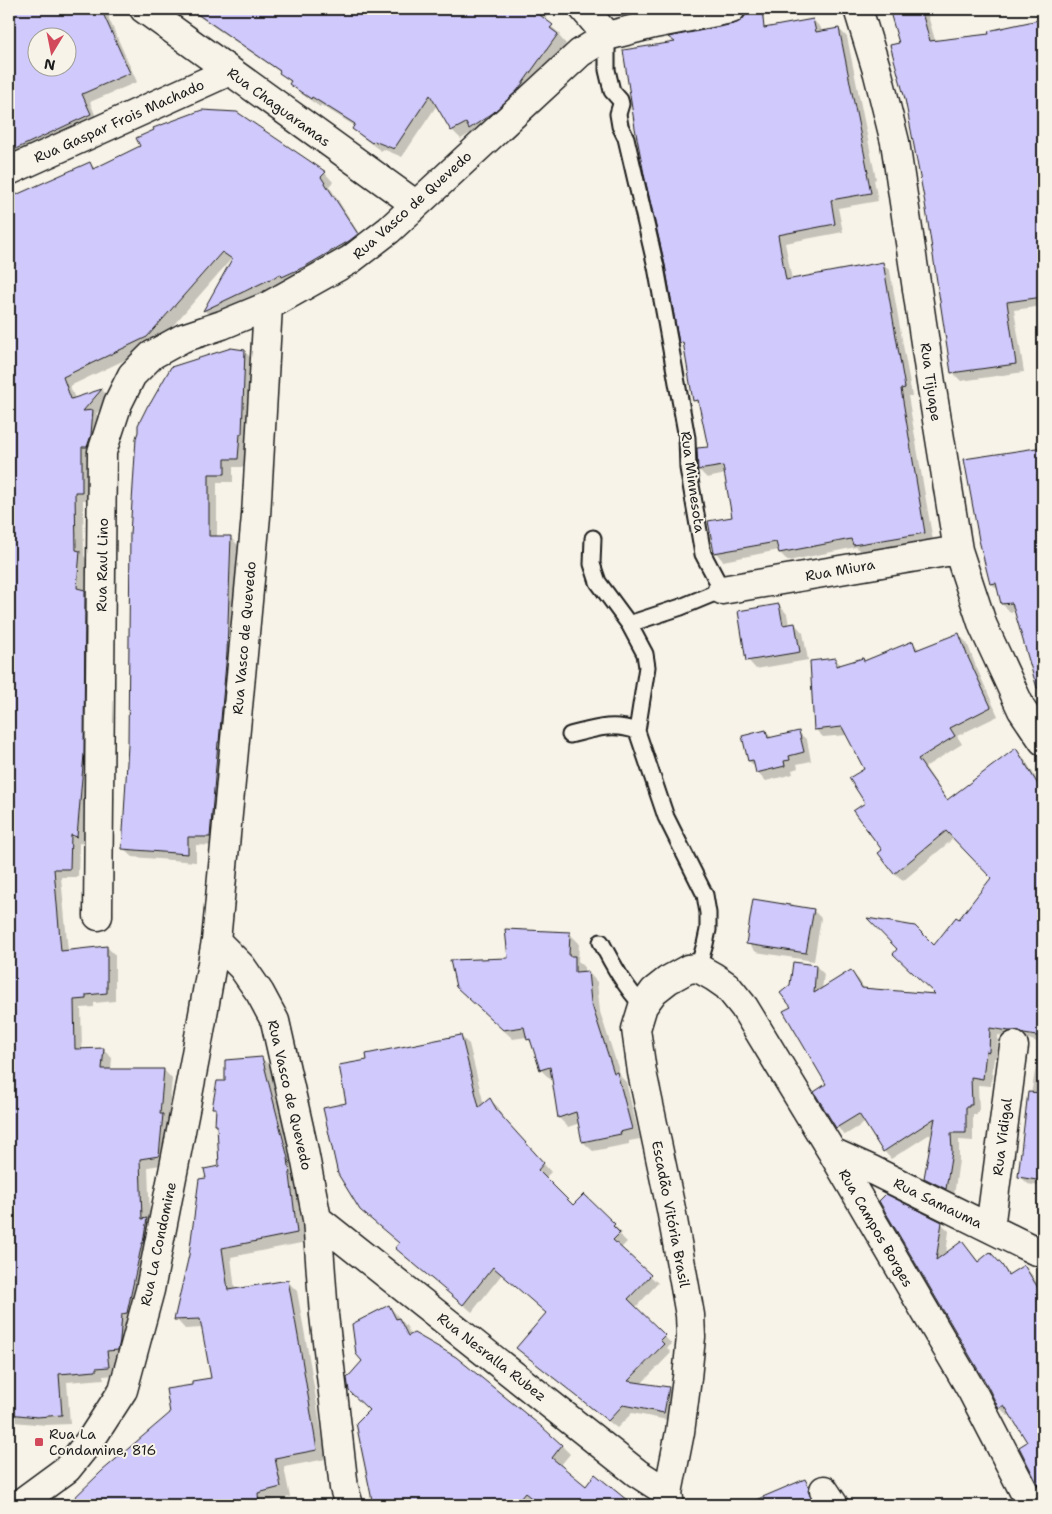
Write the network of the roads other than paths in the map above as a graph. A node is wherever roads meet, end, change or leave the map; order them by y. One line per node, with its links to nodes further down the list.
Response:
1 (144, 9): 6 (street, Rua Chaguaramas)
2 (584, 9): 5 (street)
3 (731, 9): 5 (street, Rua Vasco de Quevedo)
4 (858, 9): 11 (street, Rua Tijuape)
5 (607, 36): 8 (street, Rua Vasco de Quevedo); 12 (lane, Rua Minnesota)
6 (230, 71): 7 (street, Rua Gaspar Frois Machado); 8 (street, Rua Chaguaramas)
7 (9, 171)
8 (415, 204): 9 (street, Rua Vasco de Quevedo)
9 (268, 306): 17 (street, Rua Raul Lino); 18 (street, Rua Vasco de Quevedo)
10 (593, 538): 13 (lane)
11 (958, 550): 12 (street, Rua Miura); 16 (street, Rua Tijuape)
12 (722, 590): 13 (lane)
13 (629, 624): 14 (lane)
14 (637, 731): 15 (lane); 20 (lane)
15 (570, 735)
16 (1043, 741)
17 (98, 916)
18 (216, 941): 24 (street, Rua Vasco de Quevedo); 29 (street, Rua La Condomine)
19 (600, 942): 21 (lane)
20 (698, 968): 21 (street, Escadão Vitória Brasil); 23 (street, Rua Campos Borges)
21 (643, 1006): 28 (street, Escadão Vitória Brasil)
22 (1014, 1046): 25 (street, Rua Vidigal)
23 (832, 1152): 25 (street, Rua Samauma); 30 (street, Rua Campos Borges)
24 (318, 1219): 27 (street, Rua Vasco de Quevedo); 28 (street, Rua Nesralla Rubez)
25 (990, 1228): 26 (street, Rua Samauma)
26 (1043, 1253)
27 (340, 1499)
28 (669, 1499)
29 (18, 1505)
30 (1031, 1505)

